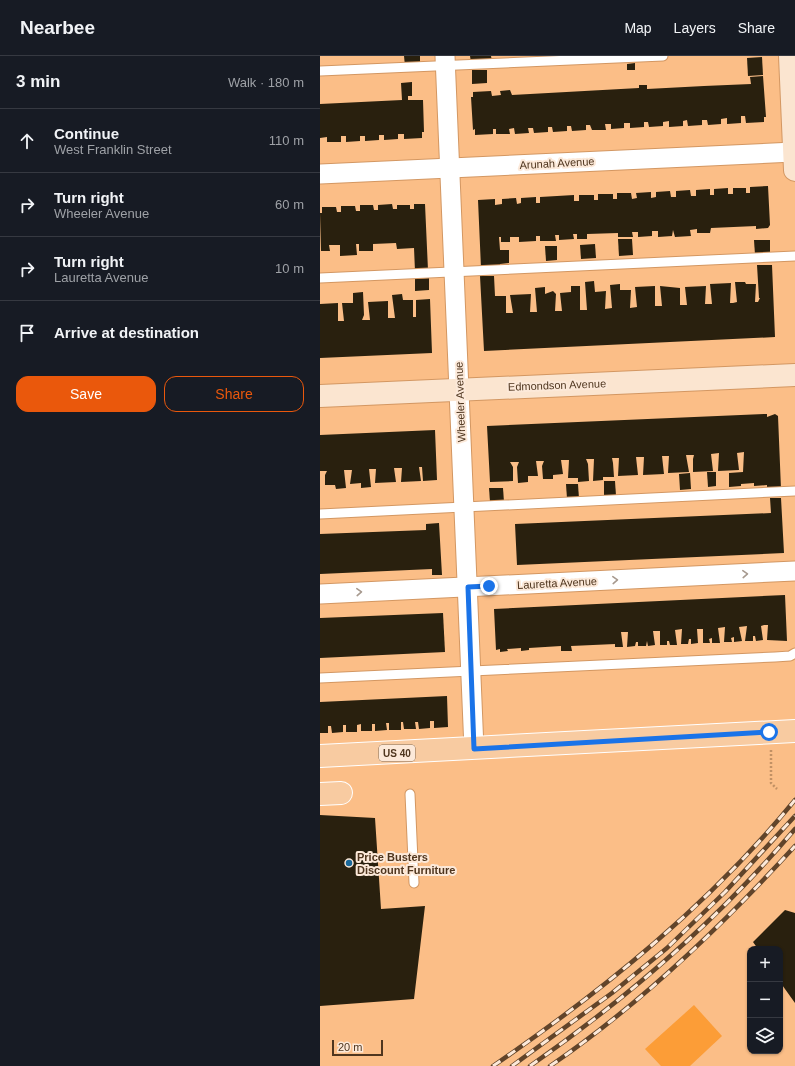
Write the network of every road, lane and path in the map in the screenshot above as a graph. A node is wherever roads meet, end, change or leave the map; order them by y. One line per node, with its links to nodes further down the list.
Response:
1 (663, 56): 3 (lane)
2 (790, 56): 5 (main road)
3 (445, 61): 4 (lane); 6 (street, Wheeler Avenue)
4 (320, 71)
5 (795, 161): 6 (street, Arunah Avenue)
6 (450, 168): 7 (street, Arunah Avenue); 9 (street, Wheeler Avenue)
7 (320, 174)
8 (795, 256): 9 (lane)
9 (454, 272): 10 (lane); 12 (street, Wheeler Avenue)
10 (320, 278)
11 (795, 375): 12 (main road, Edmondson Avenue)
12 (459, 389): 13 (main road, Edmondson Avenue); 15 (street, Wheeler Avenue)
13 (320, 396)
14 (795, 491): 15 (lane)
15 (464, 507): 16 (lane); 18 (street, Wheeler Avenue)
16 (320, 514)
17 (795, 571): 18 (street, Lauretta Avenue, one-way to 17)
18 (468, 587): 19 (street, Lauretta Avenue, one-way to 18); 21 (street, Wheeler Avenue)
19 (320, 594)
20 (795, 653): 21 (lane)
21 (471, 670): 22 (lane); 24 (street, Wheeler Avenue)
22 (320, 678)
23 (795, 731): 24 (main road, US 40)
24 (474, 749): 26 (main road, US 40)
25 (771, 754): 27 (path)
26 (320, 756)
27 (777, 789)
28 (410, 794): 29 (lane)
29 (414, 883)

